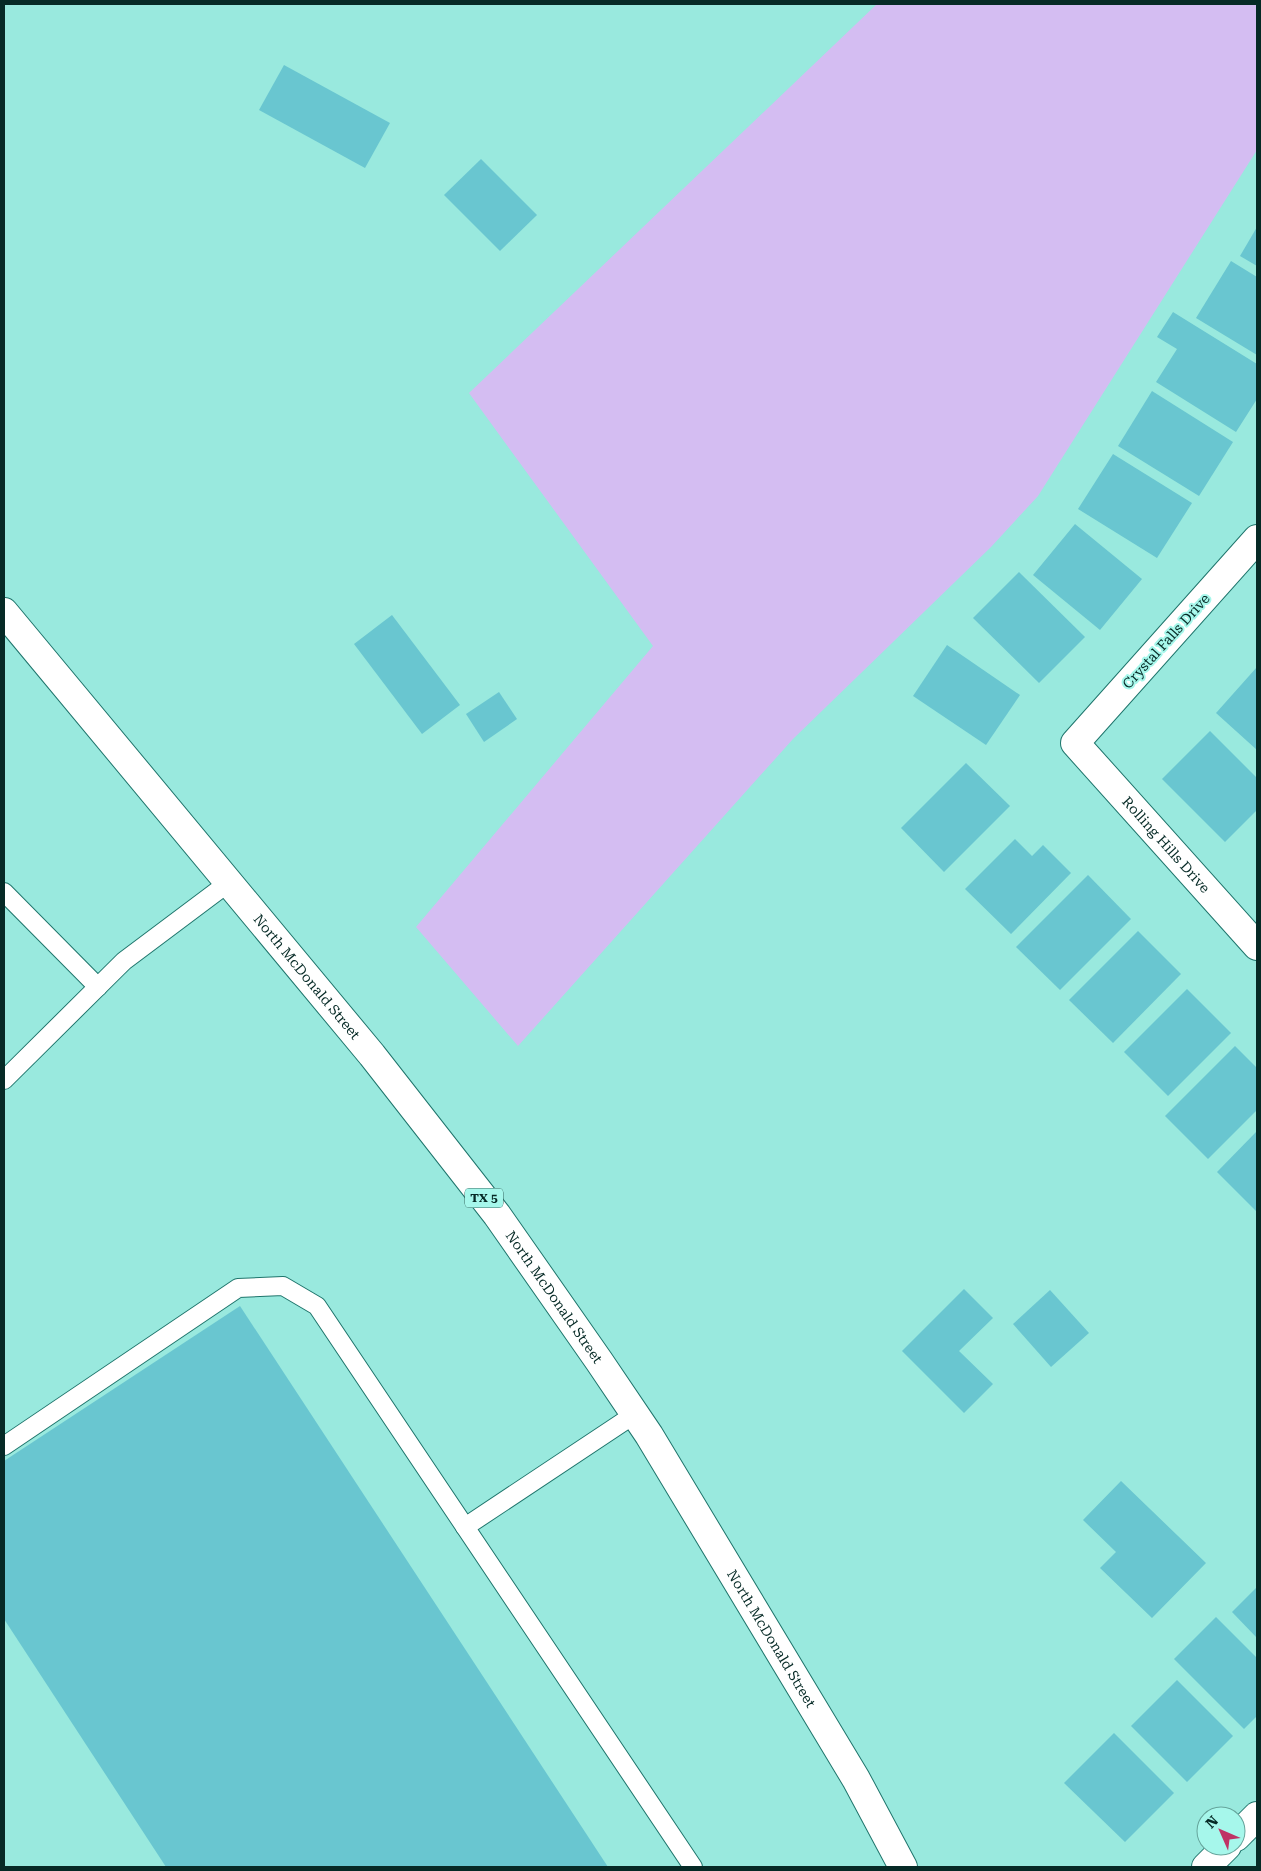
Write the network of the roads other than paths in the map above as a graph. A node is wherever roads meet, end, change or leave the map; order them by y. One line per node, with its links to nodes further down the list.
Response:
1 (1257, 539): 3 (main road, Crystal Falls Drive)
2 (4, 612): 4 (main road, North McDonald Street / TX 5)
3 (1075, 744): 6 (main road, Rolling Hills Drive)
4 (228, 883): 7 (lane); 9 (main road, North McDonald Street / TX 5)
5 (4, 892): 7 (lane)
6 (1257, 946)
7 (98, 987): 8 (lane)
8 (4, 1080)
9 (635, 1414): 11 (lane); 16 (main road, North McDonald Street / TX 5)
10 (4, 1446): 11 (lane)
11 (465, 1527): 15 (lane)
12 (1257, 1816): 13 (main road)
13 (1246, 1827)
14 (1217, 1856): 17 (main road)
15 (694, 1867)
16 (903, 1867)
17 (1206, 1867)

